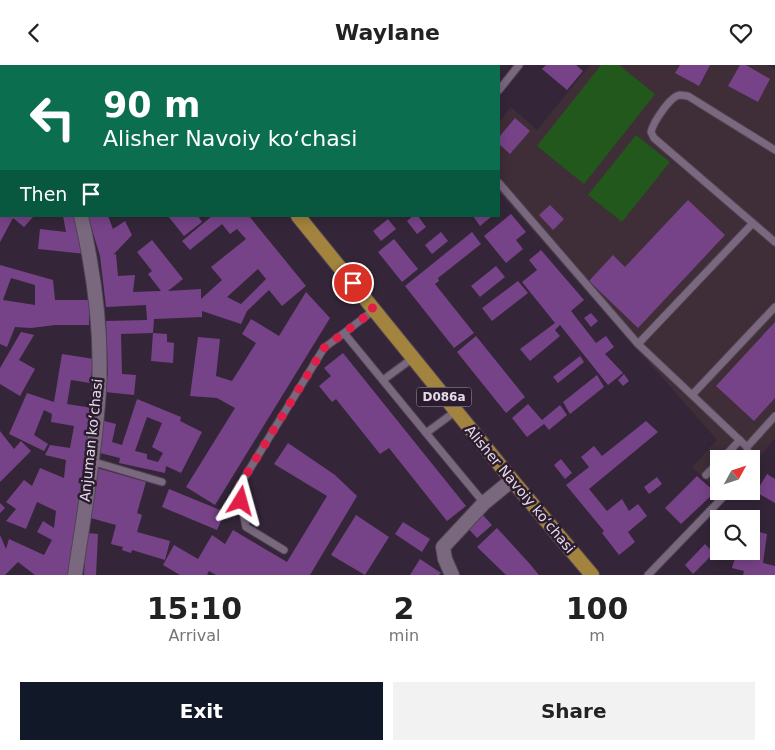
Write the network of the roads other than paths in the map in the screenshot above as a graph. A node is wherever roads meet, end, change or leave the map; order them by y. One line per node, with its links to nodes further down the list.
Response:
1 (519, 65): 2 (lane)
2 (500, 88)
3 (775, 150): 7 (lane)
4 (500, 184): 12 (lane)
5 (82, 217): 23 (street, Anjuman koʻchasi)
6 (299, 217): 10 (main road, Alisher Navoiy koʻchasi / D086a)
7 (752, 223): 8 (lane); 12 (lane)
8 (775, 242)
9 (775, 307): 15 (lane)
10 (374, 310): 11 (lane); 13 (main road, Alisher Navoiy koʻchasi / D086a)
11 (344, 333): 14 (lane); 30 (lane)
12 (638, 344): 15 (lane)
13 (413, 358): 14 (lane); 16 (main road, Alisher Navoiy koʻchasi / D086a)
14 (383, 380): 18 (lane)
15 (692, 395): 19 (lane)
16 (456, 411): 18 (lane); 26 (main road, Alisher Navoiy koʻchasi / D086a)
17 (775, 416): 20 (lane)
18 (426, 433): 29 (lane)
19 (740, 440): 20 (lane); 21 (lane)
20 (747, 447): 22 (lane)
21 (731, 450)
22 (747, 450)
23 (90, 461): 27 (lane); 31 (street, Anjuman koʻchasi)
24 (710, 471): 25 (lane)
25 (706, 475)
26 (512, 480): 29 (street); 33 (main road, Alisher Navoiy koʻchasi / D086a)
27 (162, 482)
28 (720, 500): 34 (lane)
29 (484, 503): 32 (street)
30 (284, 550)
31 (76, 575)
32 (452, 575)
33 (592, 575)
34 (648, 575)

